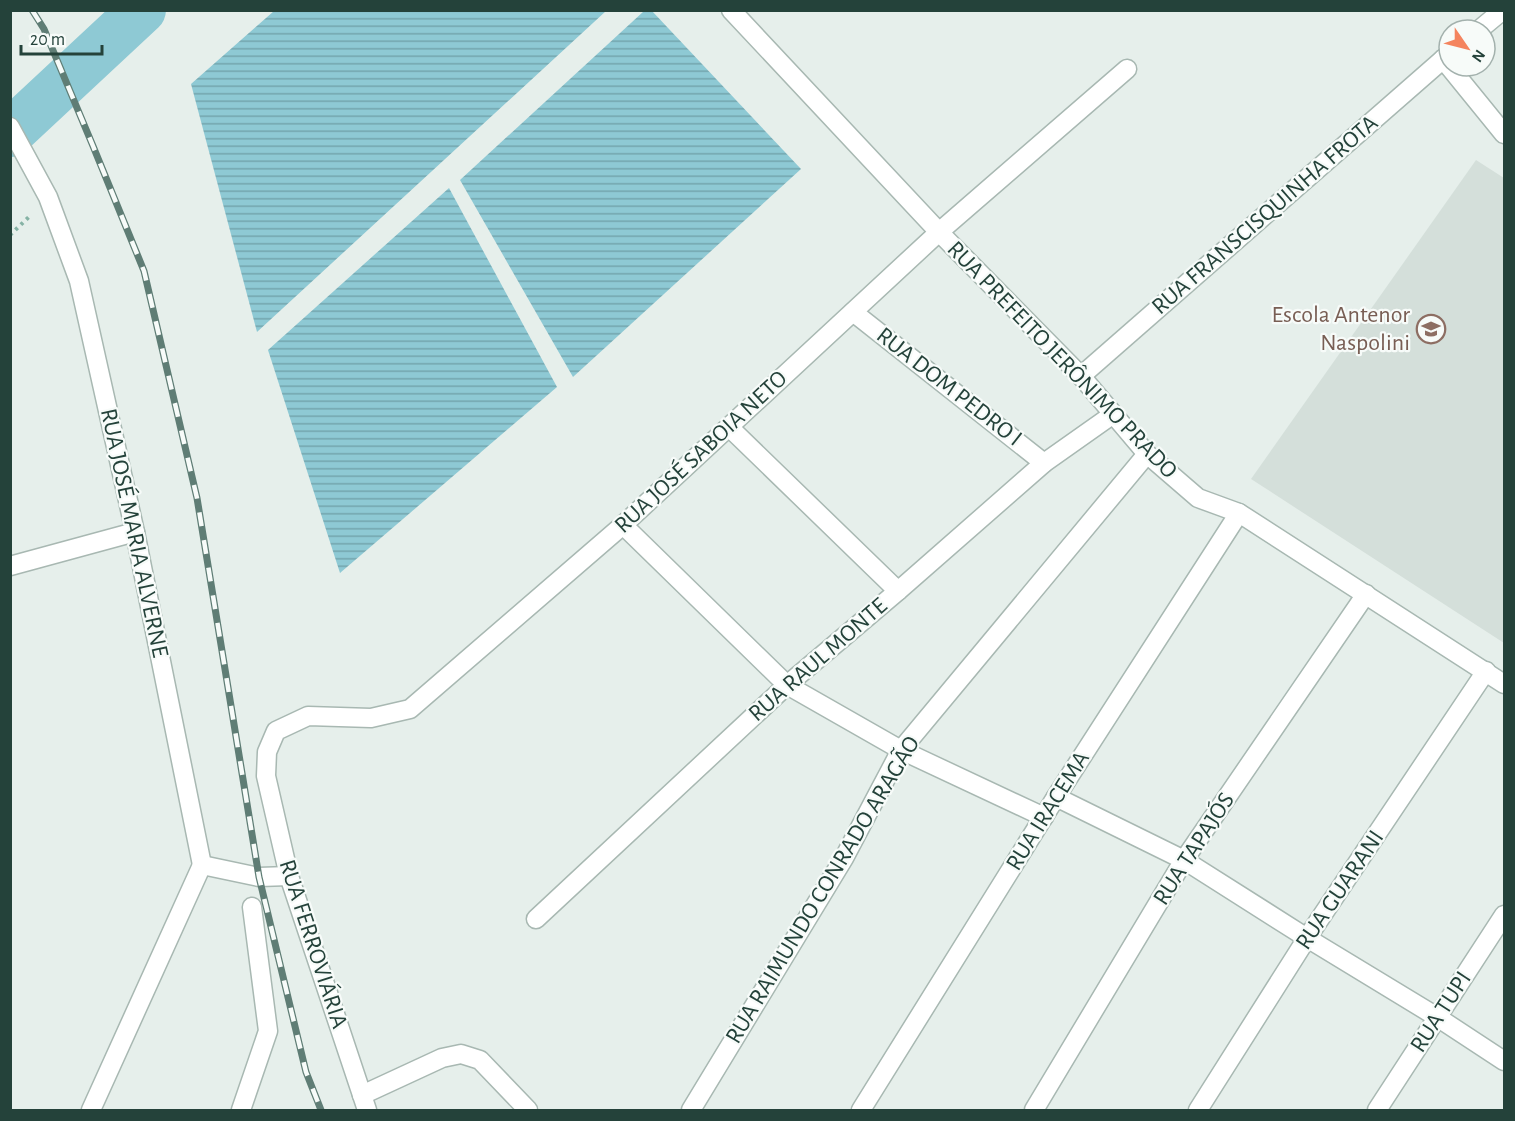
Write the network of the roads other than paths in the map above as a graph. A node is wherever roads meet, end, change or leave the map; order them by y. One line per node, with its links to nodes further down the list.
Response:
1 (731, 10): 7 (street, RUA PREFEITO JERÔNIMO PRADO)
2 (1437, 65): 9 (street, RUA FRANSCISQUINHA FROTA)
3 (1127, 69): 7 (street, RUA JOSÉ SABOIA NETO)
4 (1462, 78): 6 (street)
5 (10, 127): 16 (street, RUA JOSÉ MARIA ALVERNE)
6 (1504, 134)
7 (939, 232): 8 (street, RUA JOSÉ SABOIA NETO); 9 (street, RUA PREFEITO JERÔNIMO PRADO)
8 (854, 312): 11 (street, RUA JOSÉ SABOIA NETO); 13 (street, RUA DOM PEDRO I)
9 (1081, 376): 10 (street, RUA PREFEITO JERÔNIMO PRADO)
10 (1112, 415): 12 (street, RUA PREFEITO JERÔNIMO PRADO); 13 (street, RUA RAUL MONTE)
11 (729, 427): 15 (street, RUA JOSÉ SABOIA NETO); 18 (street)
12 (1147, 454): 14 (street, RUA PREFEITO JERÔNIMO PRADO); 23 (street, RUA RAIMUNDO CONRADO ARAGÃO)
13 (1044, 463): 18 (street, RUA RAUL MONTE)
14 (1239, 513): 19 (street, RUA PREFEITO JERÔNIMO PRADO); 25 (street, RUA IRACEMA)
15 (623, 525): 22 (street); 24 (street, RUA JOSÉ SABOIA NETO)
16 (135, 532): 17 (street); 28 (street, RUA JOSÉ MARIA ALVERNE)
17 (10, 566)
18 (898, 591): 22 (street, RUA RAUL MONTE)
19 (1366, 594): 20 (street, RUA PREFEITO JERÔNIMO PRADO); 27 (street, RUA TAPAJÓS)
20 (1486, 671): 21 (street, RUA PREFEITO JERÔNIMO PRADO); 33 (street, RUA GUARANI)
21 (1504, 684)
22 (787, 685): 23 (street); 32 (street, RUA RAUL MONTE)
23 (901, 750): 26 (street); 40 (street, RUA RAIMUNDO CONRADO ARAGÃO)
24 (266, 776): 29 (street, RUA FERROVIÁRIA)
25 (1056, 797): 26 (street, RUA IRACEMA); 27 (street)
26 (1044, 817): 41 (street, RUA IRACEMA)
27 (1184, 860): 33 (street); 42 (street, RUA TAPAJÓS)
28 (202, 865): 29 (street); 37 (street)
29 (289, 876): 36 (street, RUA FERROVIÁRIA)
30 (252, 907): 38 (street)
31 (1504, 915): 34 (street, RUA TUPI)
32 (536, 919)
33 (1307, 938): 34 (street); 43 (street, RUA GUARANI)
34 (1437, 1017): 35 (street); 44 (street, RUA TUPI)
35 (1504, 1061)
36 (364, 1103): 39 (street)
37 (91, 1110)
38 (241, 1110)
39 (528, 1110)
40 (691, 1110)
41 (861, 1110)
42 (1034, 1110)
43 (1198, 1110)
44 (1377, 1110)

